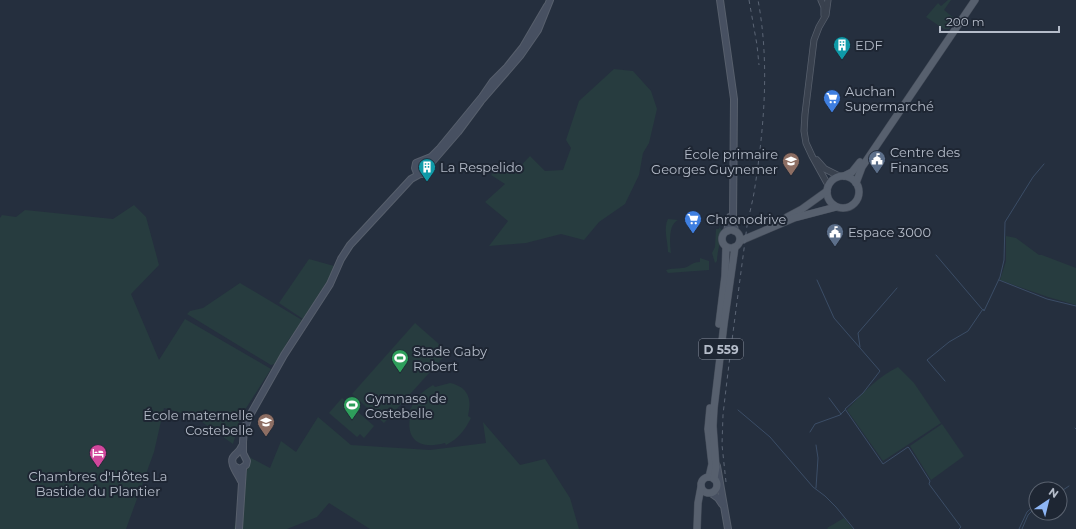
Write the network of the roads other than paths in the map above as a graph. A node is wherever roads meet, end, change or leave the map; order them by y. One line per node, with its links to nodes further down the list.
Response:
1 (720, 0): 16 (main road)
2 (971, 0): 11 (main road)
3 (974, 0): 13 (main road)
4 (824, 1): 6 (street)
5 (548, 3): 7 (main road); 8 (main road)
6 (808, 95): 11 (street); 14 (street)
7 (422, 160): 8 (main road); 9 (main road)
8 (428, 168): 10 (main road)
9 (415, 169): 10 (main road); 12 (main road)
10 (420, 174): 12 (main road)
11 (841, 176): 13 (main road); 14 (main road)
12 (411, 179): 18 (main road)
13 (856, 183): 15 (main road)
14 (828, 188): 15 (main road); 16 (main road)
15 (836, 207): 16 (main road)
16 (735, 237): 17 (main road); 17 (main road); 19 (main road, D 559)
17 (726, 247): 24 (main road, D 559)
18 (243, 442): 20 (main road); 21 (main road)
19 (715, 450): 24 (main road, D 559); 29 (main road)
20 (237, 454): 21 (main road); 22 (main road)
21 (245, 457): 23 (main road)
22 (234, 466): 23 (main road); 25 (main road)
23 (243, 468): 25 (main road)
24 (711, 478): 26 (main road); 27 (main road)
25 (242, 482): 31 (main road)
26 (701, 484): 28 (main road); 30 (main road)
27 (717, 488): 28 (main road); 29 (main road)
28 (709, 493): 29 (main road); 30 (main road)
29 (723, 503): 33 (main road)
30 (698, 509): 32 (main road)
31 (239, 529)
32 (697, 529)
33 (728, 529)

